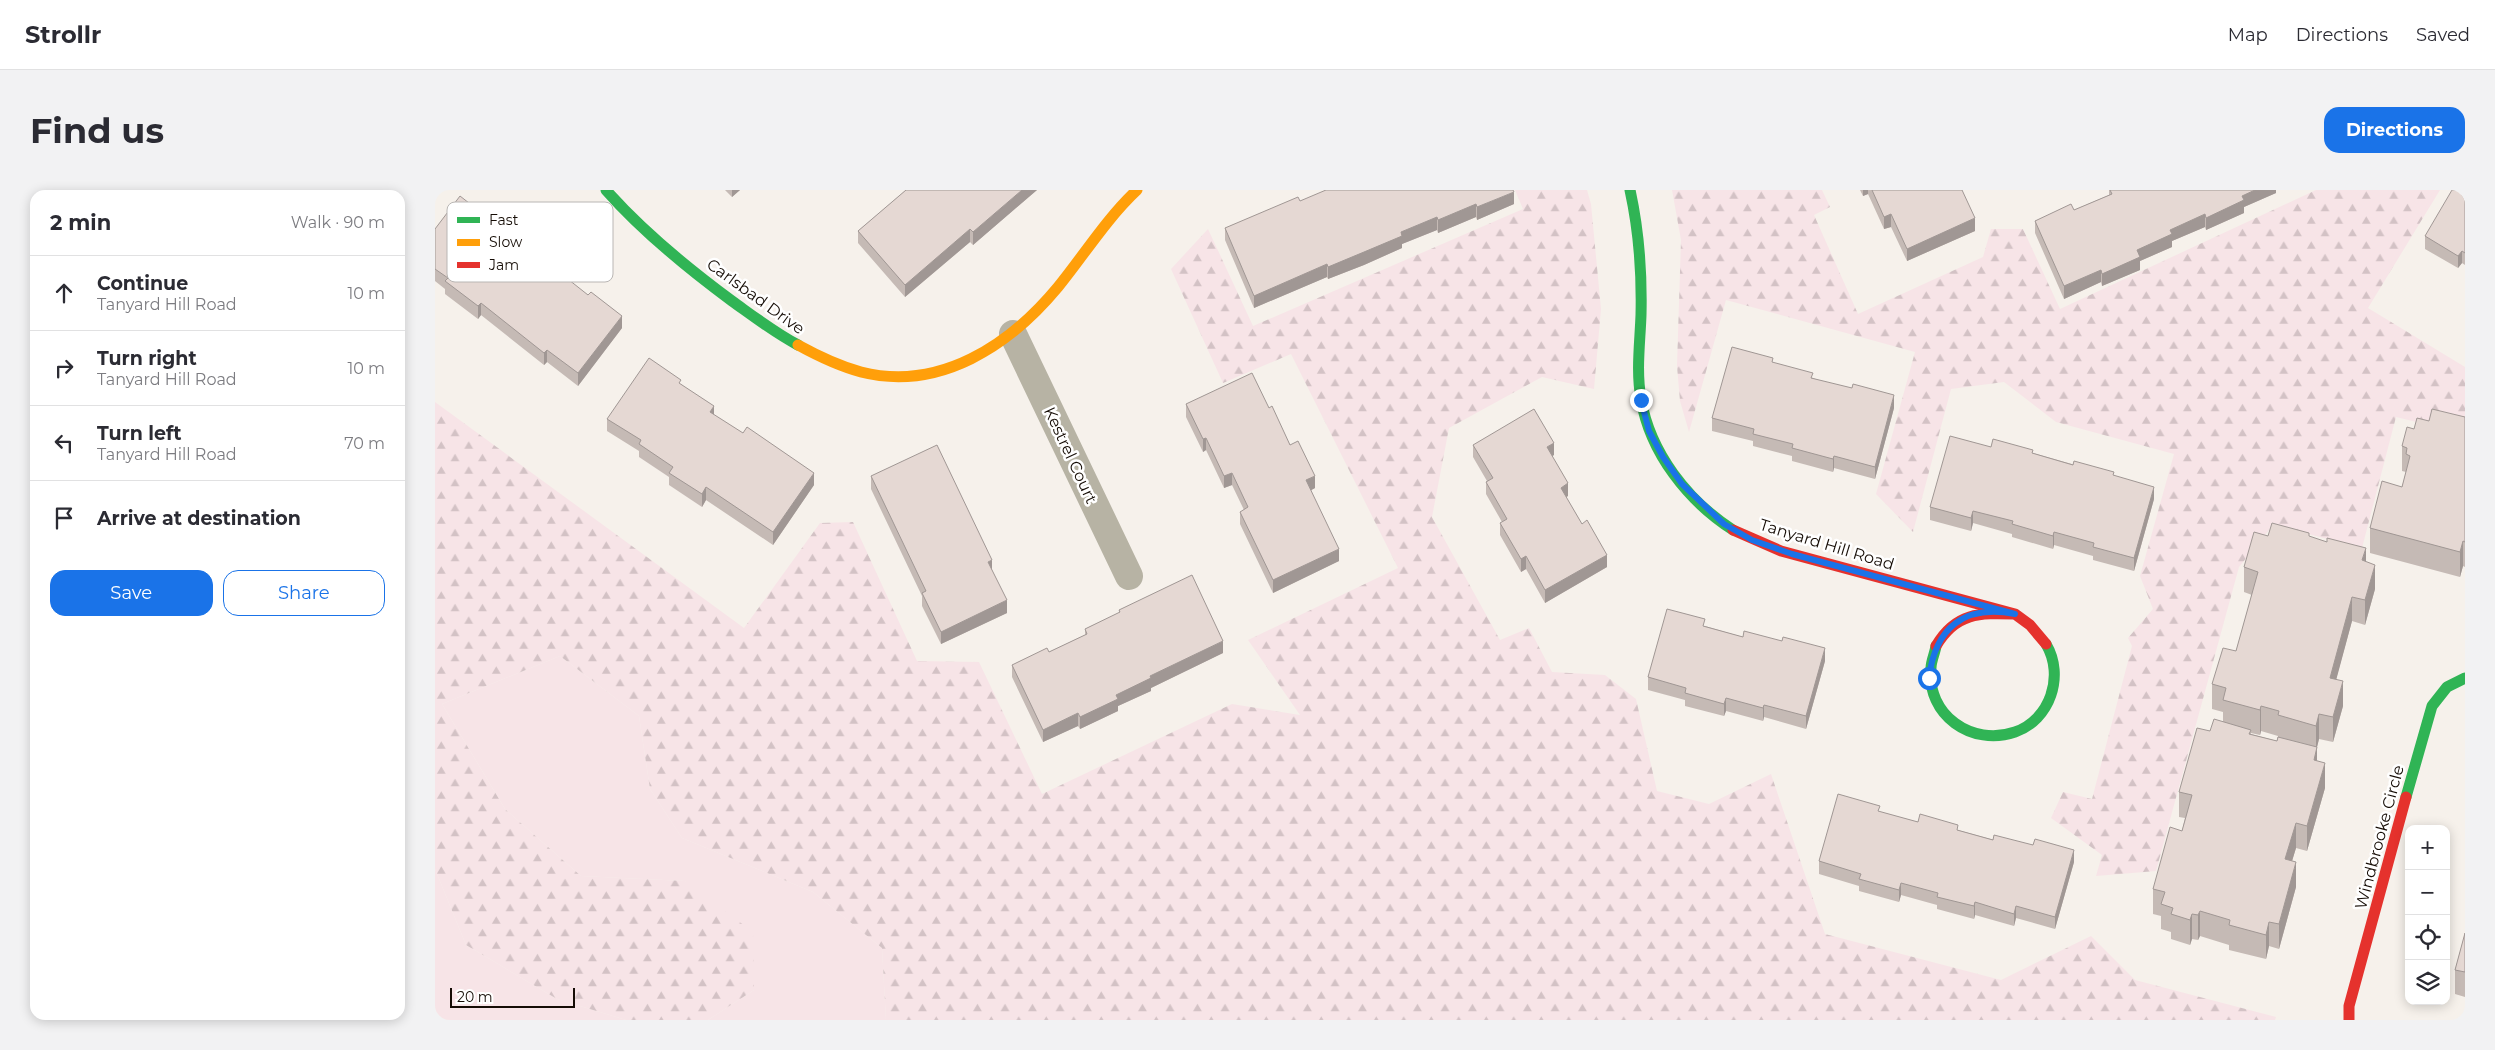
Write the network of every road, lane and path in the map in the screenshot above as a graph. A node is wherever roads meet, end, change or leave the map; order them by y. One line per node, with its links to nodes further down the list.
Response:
1 (606, 190): 4 (street, Carlsbad Drive)
2 (1137, 190): 4 (street, Carlsbad Drive)
3 (1630, 190): 6 (street, Tanyard Hill Road)
4 (1013, 334): 5 (street, Kestrel Court)
5 (1129, 576)
6 (2015, 614): 6 (street, Tanyard Hill Road)
7 (2465, 678): 8 (street, Windbrooke Circle)
8 (2349, 1020)

